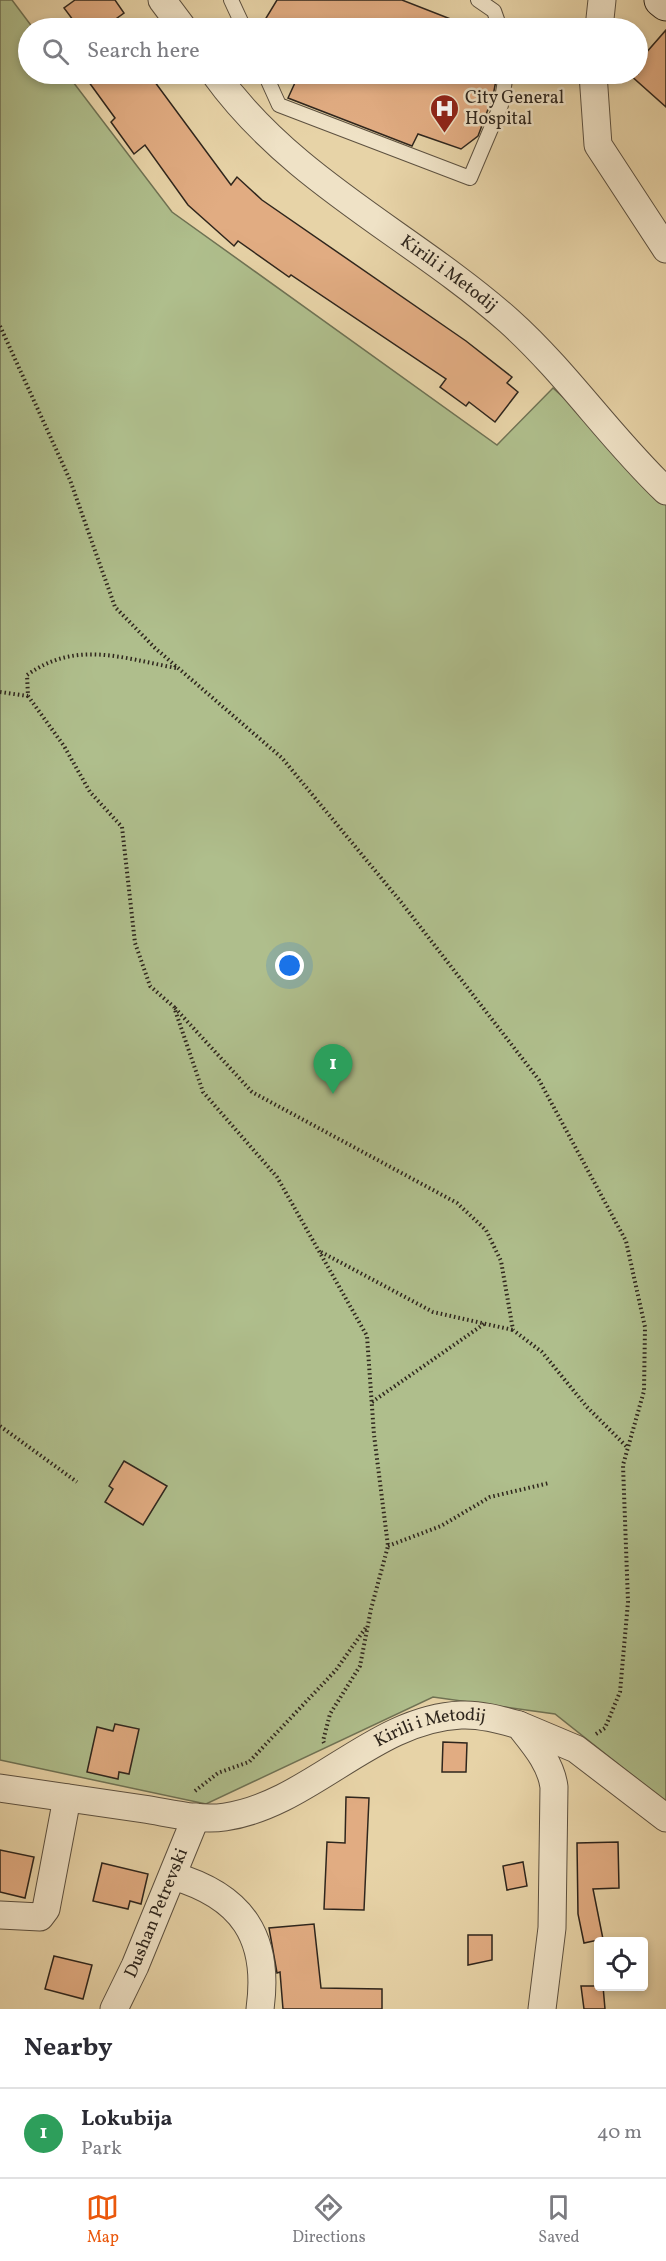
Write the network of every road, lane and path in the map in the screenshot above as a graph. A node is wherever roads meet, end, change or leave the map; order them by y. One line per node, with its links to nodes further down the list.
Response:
1 (162, 0): 7 (street)
2 (231, 0): 8 (lane)
3 (478, 0): 9 (lane)
4 (602, 0): 10 (street)
5 (662, 0): 6 (main road)
6 (666, 4)
7 (176, 18)
8 (239, 18)
9 (496, 18)
10 (600, 18)
11 (223, 84): 17 (street, Kirili i Metodij)
12 (270, 84): 13 (lane)
13 (504, 84)
14 (594, 84): 15 (street)
15 (666, 249)
16 (0, 326): 18 (path)
17 (666, 491)
18 (178, 668): 20 (path); 27 (path)
19 (0, 692): 20 (path)
20 (28, 696): 21 (path)
21 (174, 1007): 22 (path); 24 (path)
22 (319, 1251): 23 (path); 25 (path)
23 (484, 1324): 24 (path); 25 (path)
24 (513, 1330): 27 (path)
25 (371, 1402): 30 (path)
26 (0, 1426): 28 (path)
27 (628, 1448): 33 (path)
28 (77, 1482)
29 (549, 1483): 30 (path)
30 (388, 1546): 31 (path)
31 (368, 1624): 34 (path); 37 (path)
32 (519, 1725): 33 (street, Kirili i Metodij); 34 (street, Kirili i Metodij); 43 (street)
33 (576, 1749): 38 (street, Kirili i Metodij)
34 (336, 1767): 37 (street, Kirili i Metodij)
35 (0, 1788): 36 (street, Kirili i Metodij)
36 (67, 1798): 37 (street, Kirili i Metodij); 40 (street)
37 (191, 1816): 39 (street, Dushan Petrevski)
38 (666, 1818)
39 (173, 1876): 41 (street, Dushan Petrevski); 42 (street)
40 (0, 1916)
41 (114, 2009)
42 (260, 2009)
43 (542, 2009)

